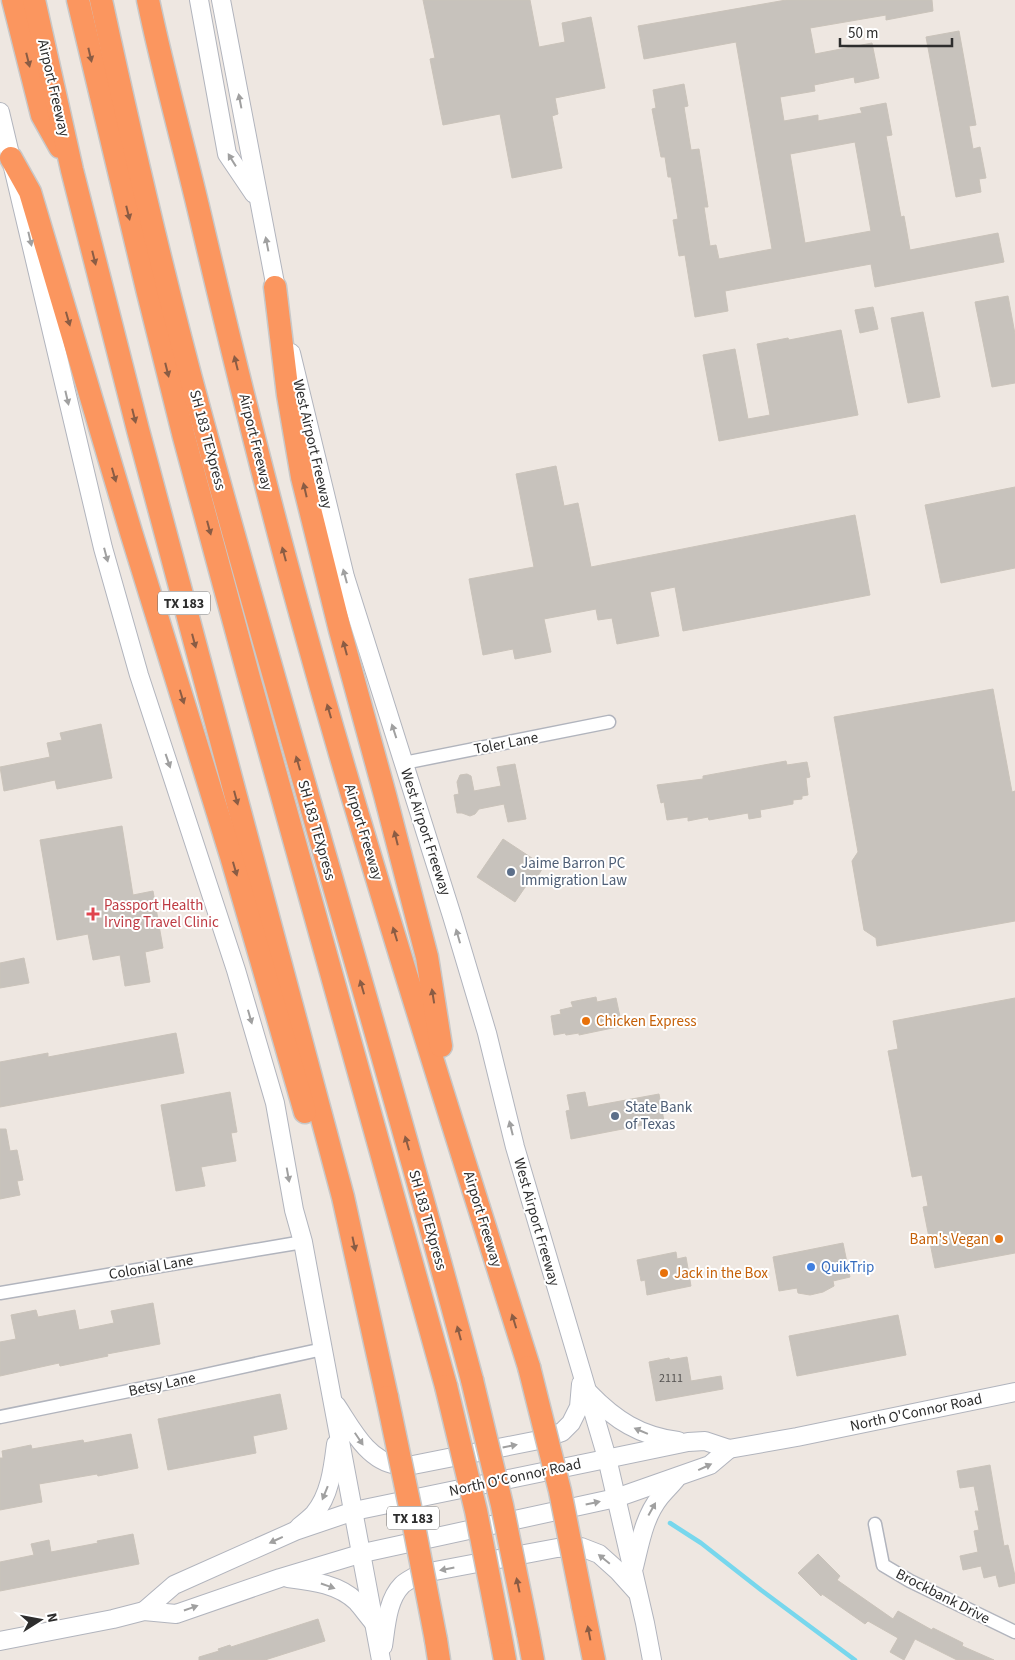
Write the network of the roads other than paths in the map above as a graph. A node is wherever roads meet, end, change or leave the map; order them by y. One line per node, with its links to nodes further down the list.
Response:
1 (101, 0): 45 (highway, SH 183 TEXpress, one-way to 1, bridge)
2 (148, 0): 15 (highway, Airport Freeway, one-way to 2)
3 (199, 0): 11 (main road, one-way to 3)
4 (221, 0): 8 (main road, West Airport Freeway)
5 (230, 0): 8 (main road)
6 (78, 4): 44 (highway, SH 183 TEXpress, one-way to 44, bridge)
7 (25, 5): 16 (highway, Airport Freeway / TX 183, one-way to 16)
8 (228, 37): 11 (main road, West Airport Freeway, one-way to 8)
9 (0, 112): 10 (main road)
10 (11, 158): 16 (highway, one-way to 16); 17 (main road, one-way to 17)
11 (259, 201): 12 (main road, West Airport Freeway, one-way to 11)
12 (275, 287): 14 (main road, West Airport Freeway, one-way to 12); 15 (highway, one-way to 12)
13 (609, 722): 14 (street, Toler Lane)
14 (404, 763): 20 (main road, West Airport Freeway, one-way to 14)
15 (455, 1131): 46 (highway, Airport Freeway, one-way to 15, bridge)
16 (343, 1197): 42 (highway, Airport Freeway / TX 183, one-way to 42, bridge)
17 (303, 1242): 18 (street, Colonial Lane); 19 (main road)
18 (0, 1293)
19 (323, 1349): 23 (main road); 24 (street, Betsy Lane)
20 (582, 1374): 21 (main road, West Airport Freeway); 23 (main road, one-way to 20)
21 (587, 1392): 26 (main road, one-way to 21); 28 (main road, West Airport Freeway)
22 (1015, 1394): 27 (main road, North O'Connor Road)
23 (332, 1398): 25 (main road)
24 (0, 1417)
25 (338, 1429): 31 (main road); 33 (main road, one-way to 33)
26 (688, 1442): 27 (main road, North O'Connor Road); 28 (main road, North O'Connor Road)
27 (729, 1449): 29 (main road, North O'Connor Road, one-way to 27)
28 (607, 1458): 30 (main road, West Airport Freeway); 31 (main road, North O'Connor Road)
29 (678, 1478): 30 (main road, North O'Connor Road); 35 (main road, one-way to 29)
30 (616, 1498): 34 (main road, North O'Connor Road, one-way to 30); 35 (main road, West Airport Freeway)
31 (354, 1512): 33 (main road, North O'Connor Road); 34 (main road)
32 (875, 1524): 40 (street, Brockbank Drive)
33 (295, 1531): 38 (main road, North O'Connor Road, one-way to 38)
34 (362, 1553): 36 (main road, North O'Connor Road); 39 (main road)
35 (633, 1572): 37 (main road, West Airport Freeway)
36 (280, 1578): 38 (main road, North O'Connor Road, one-way to 36); 39 (main road, one-way to 39)
37 (638, 1593): 43 (main road, one-way to 43); 47 (main road, West Airport Freeway)
38 (144, 1611): 41 (main road, North O'Connor Road)
39 (374, 1624): 43 (main road)
40 (1015, 1632)
41 (0, 1641)
42 (438, 1650)
43 (381, 1659)
44 (505, 1660)
45 (533, 1660)
46 (594, 1660)
47 (652, 1660)

